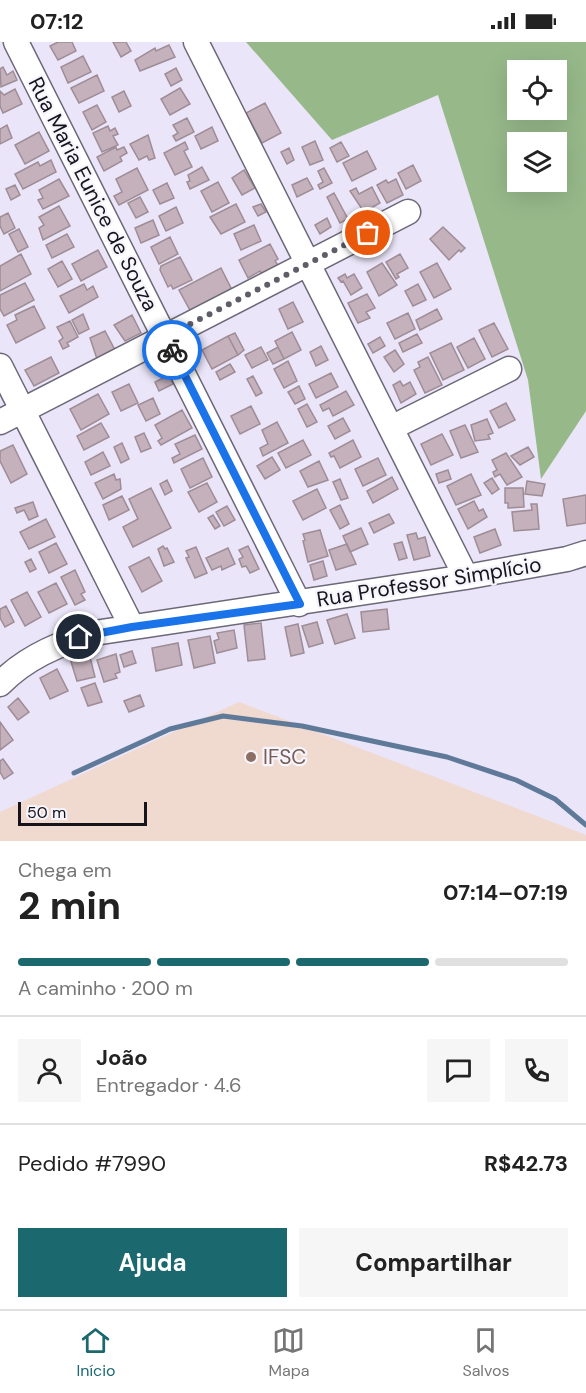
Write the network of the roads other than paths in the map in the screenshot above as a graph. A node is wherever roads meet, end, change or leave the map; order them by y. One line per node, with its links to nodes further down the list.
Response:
1 (16, 42): 5 (street, Rua Maria Eunice de Souza)
2 (196, 42): 4 (street)
3 (408, 212): 4 (street)
4 (308, 264): 5 (street); 10 (street)
5 (165, 337): 8 (street); 13 (street, Rua Maria Eunice de Souza)
6 (0, 366): 8 (street)
7 (509, 369): 10 (street)
8 (23, 411): 9 (street); 14 (street)
9 (0, 422)
10 (391, 428): 12 (street)
11 (586, 553): 12 (street, Rua Professor Simplício)
12 (466, 577): 13 (street, Rua Professor Simplício)
13 (300, 604): 14 (street, Rua Professor Simplício)
14 (132, 627): 15 (street, Rua Professor Simplício)
15 (0, 684)

